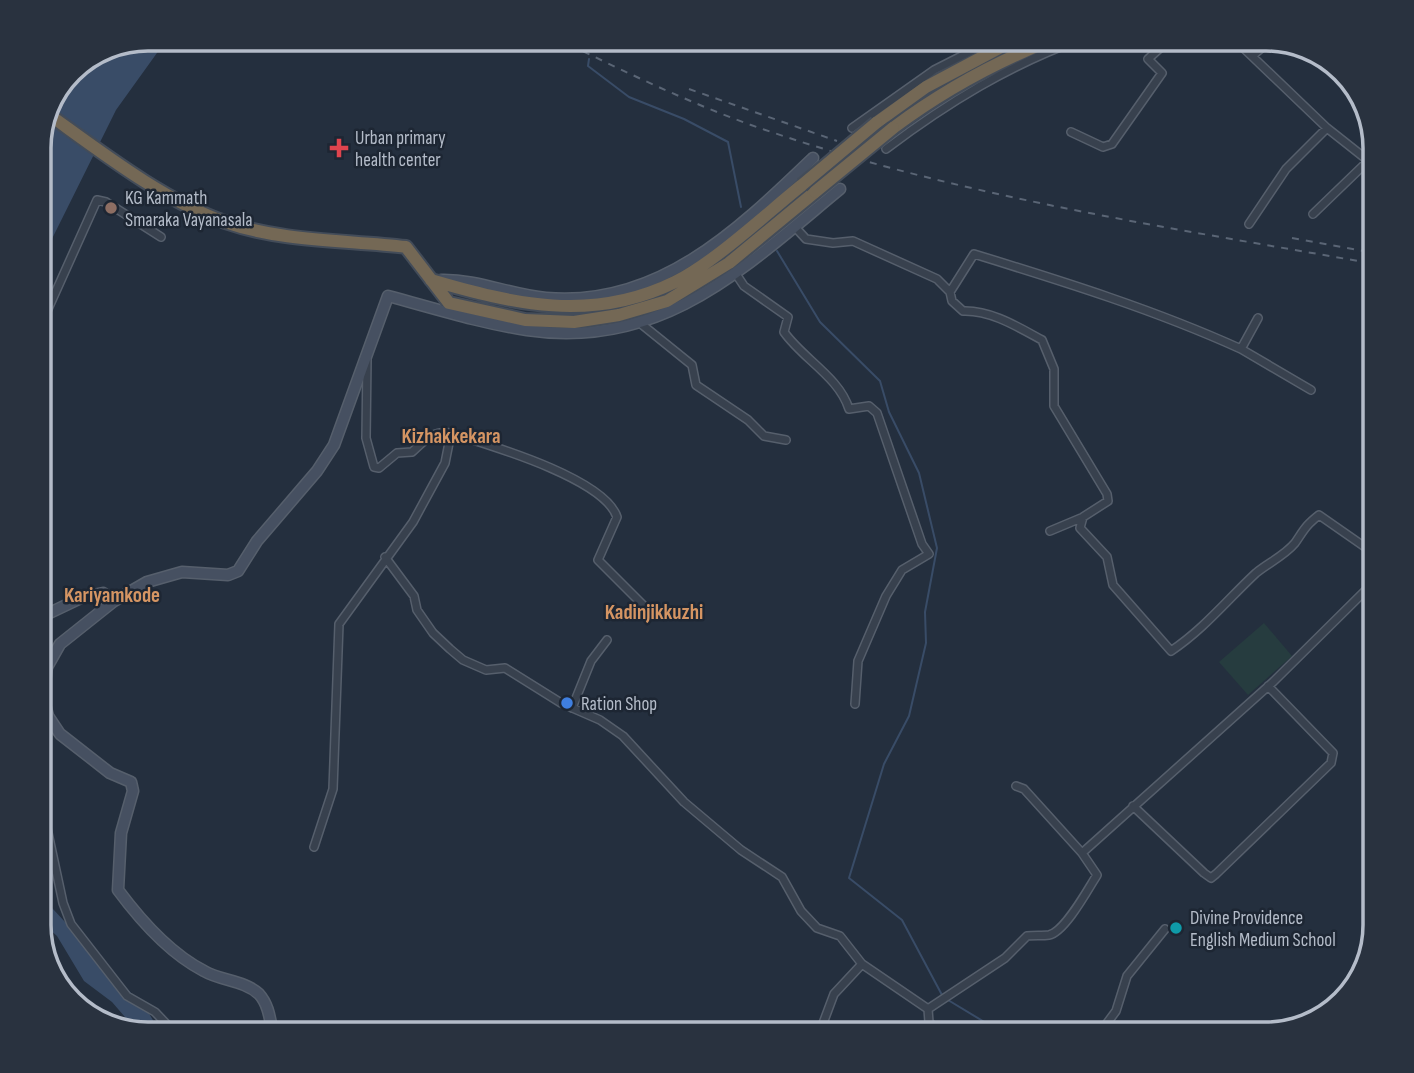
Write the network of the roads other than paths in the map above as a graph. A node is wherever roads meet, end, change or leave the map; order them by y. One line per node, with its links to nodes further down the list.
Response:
1 (971, 51): 10 (street)
2 (993, 51): 23 (highway, bridge)
3 (1024, 51): 23 (highway, bridge)
4 (1052, 51): 13 (street)
5 (1156, 51): 12 (street)
6 (1247, 51): 8 (street)
7 (1258, 51): 8 (street)
8 (1252, 56): 11 (street)
9 (56, 119): 23 (highway)
10 (852, 128)
11 (1327, 128): 14 (street); 19 (street)
12 (1071, 132)
13 (886, 149)
14 (1363, 157)
15 (813, 158): 23 (main road)
16 (1363, 172): 18 (street)
17 (840, 189): 20 (main road)
18 (1313, 214)
19 (1249, 224)
20 (795, 227): 22 (main road); 24 (street)
21 (161, 237): 25 (street)
22 (736, 274): 27 (main road); 44 (street)
23 (430, 280)
24 (949, 288): 28 (street); 33 (street)
25 (51, 302)
26 (1258, 318): 28 (street)
27 (640, 323): 29 (main road); 32 (street)
28 (1241, 349): 30 (street)
29 (367, 355): 31 (street); 38 (main road)
30 (1311, 390)
31 (451, 433): 36 (street); 40 (street)
32 (786, 440)
33 (1083, 517): 34 (street); 35 (street)
34 (1050, 531)
35 (1363, 545)
36 (386, 556): 45 (street); 49 (street)
37 (1363, 594): 43 (street)
38 (114, 601): 39 (main road); 42 (main road)
39 (51, 612)
40 (652, 614)
41 (607, 640): 45 (street)
42 (51, 660)
43 (1268, 685): 48 (street); 48 (street)
44 (855, 704)
45 (572, 708): 53 (street)
46 (51, 720): 56 (main road)
47 (1016, 786): 51 (street)
48 (1133, 806): 51 (street)
49 (314, 846)
50 (51, 847): 55 (street)
51 (1082, 853): 54 (street)
52 (1165, 929): 59 (street)
53 (862, 964): 54 (street); 57 (street)
54 (928, 1009): 58 (street)
55 (165, 1022)
56 (271, 1022)
57 (824, 1022)
58 (929, 1022)
59 (1108, 1022)

